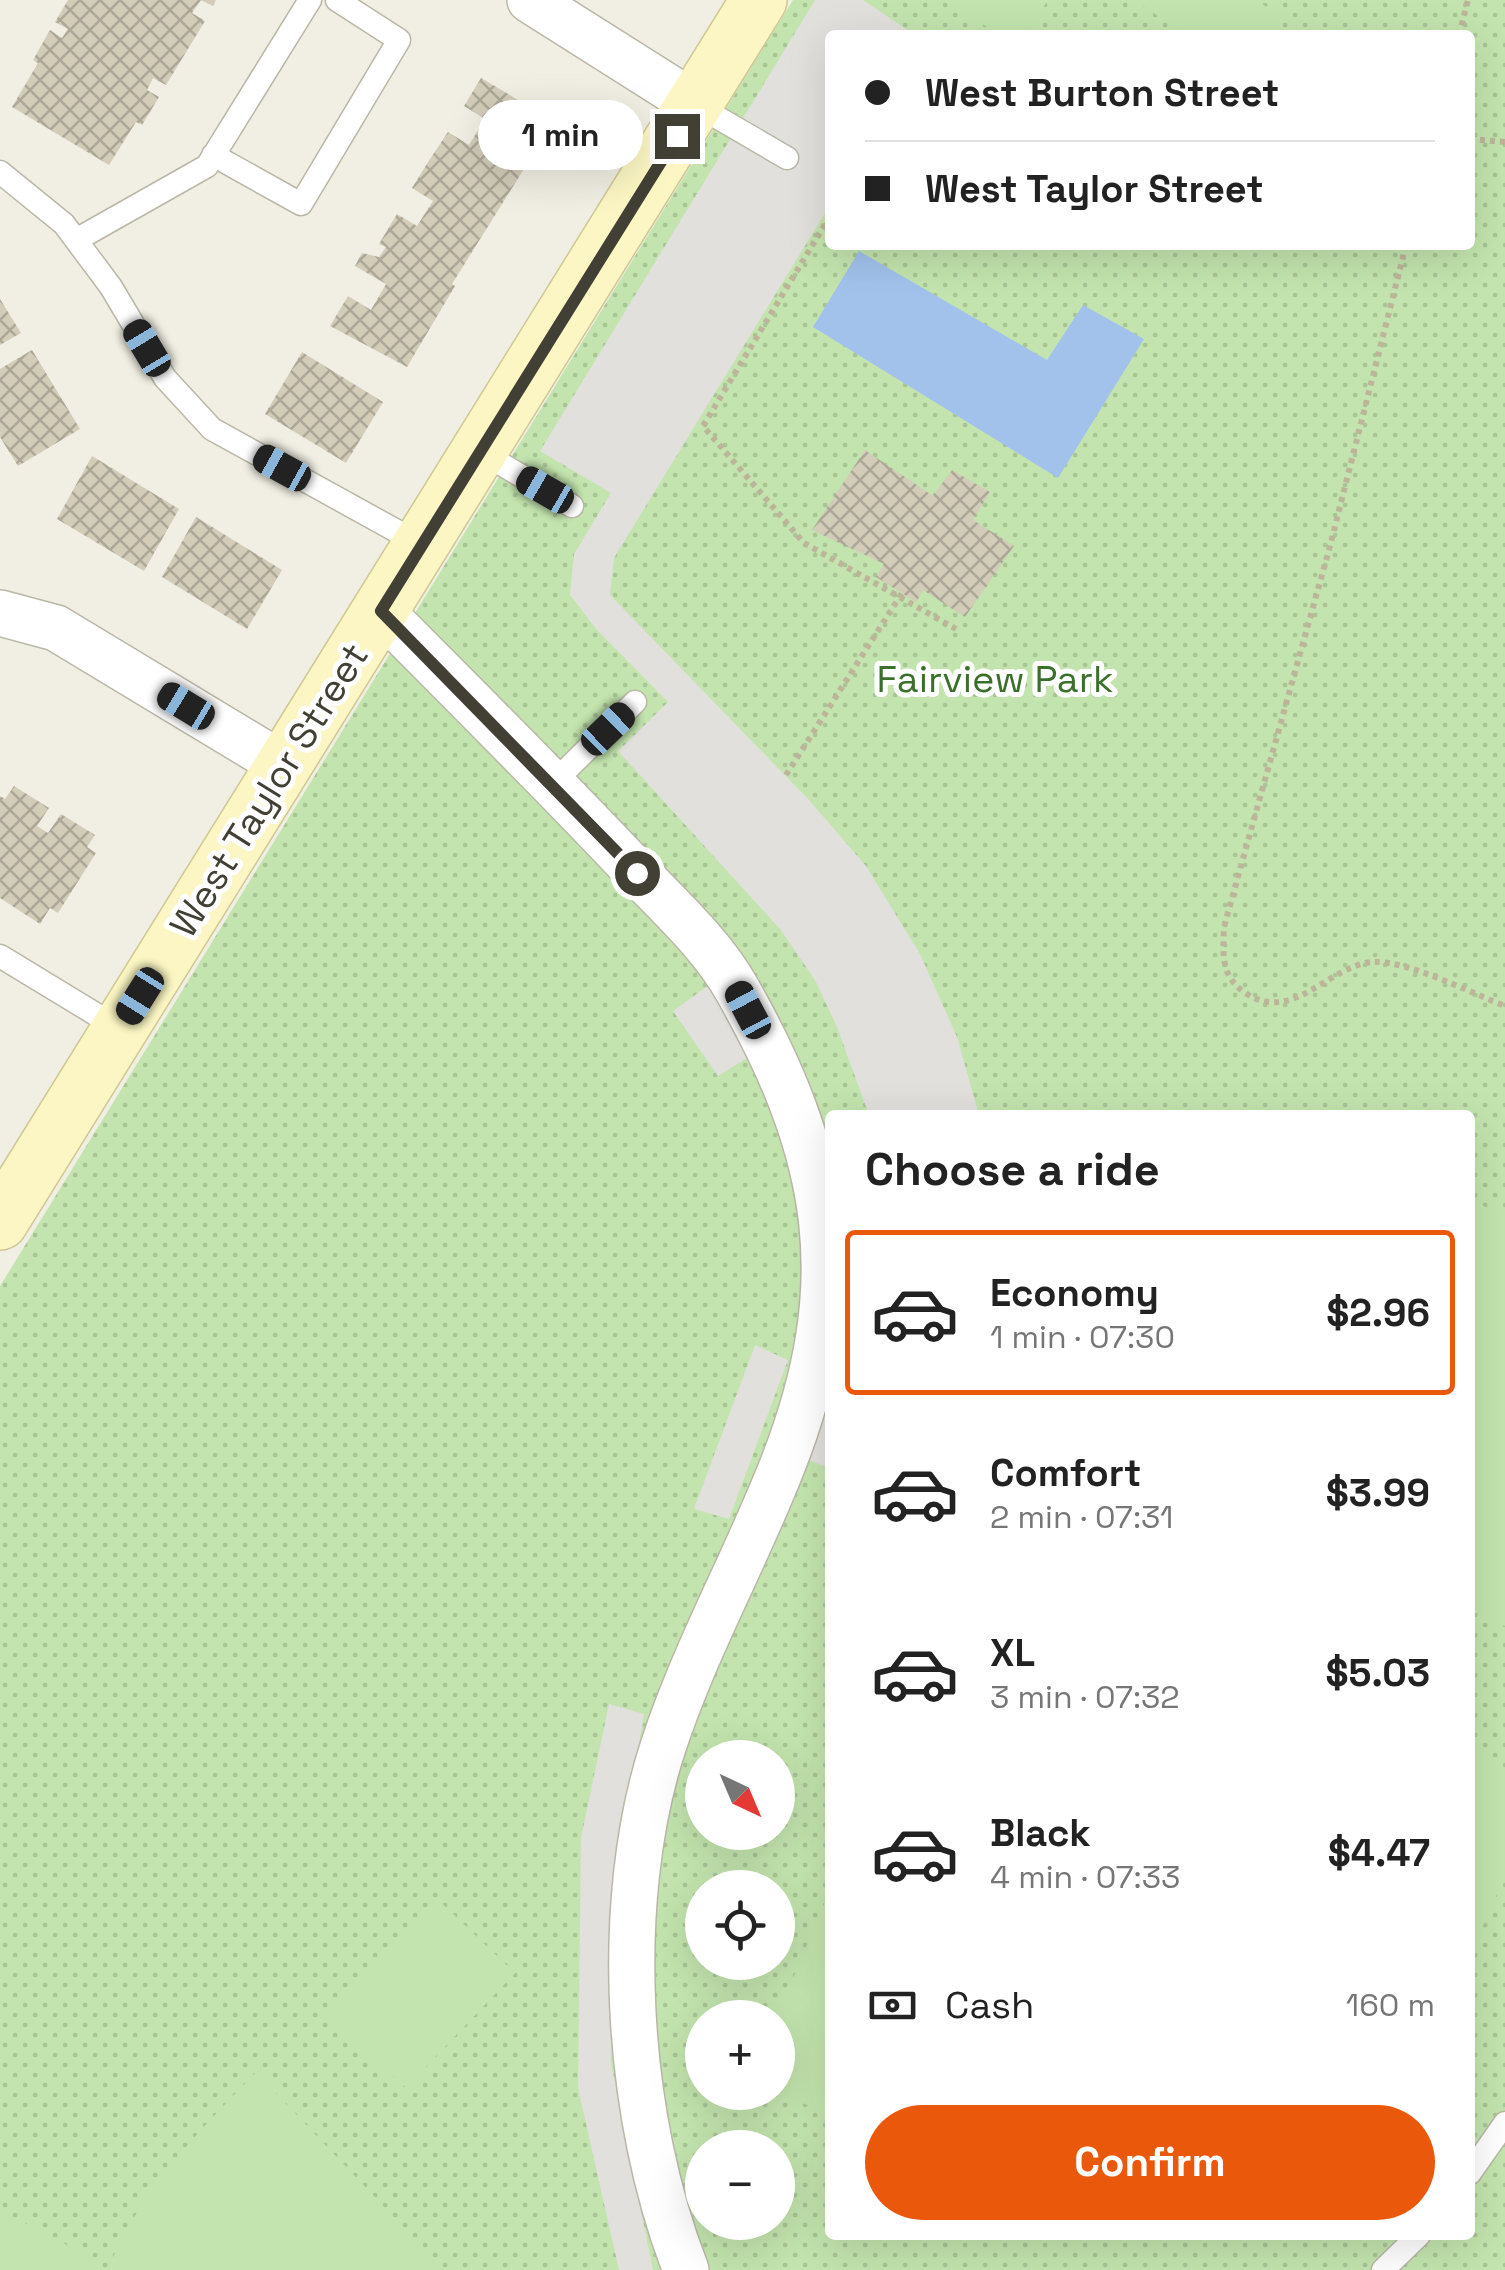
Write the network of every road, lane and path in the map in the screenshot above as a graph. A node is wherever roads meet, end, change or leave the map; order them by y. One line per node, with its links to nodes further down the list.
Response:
1 (310, 0): 10 (lane)
2 (337, 0): 10 (lane)
3 (530, 0): 7 (street)
4 (759, 0): 7 (main road, West Taylor Street)
5 (1468, 0): 6 (path)
6 (1460, 30)
7 (696, 105): 11 (lane); 16 (main road, West Taylor Street)
8 (1475, 139): 9 (path)
9 (1505, 142)
10 (213, 155): 14 (lane)
11 (786, 158)
12 (0, 172): 14 (lane)
13 (825, 224): 19 (path)
14 (76, 240): 18 (lane)
15 (1405, 250): 28 (path)
16 (481, 452): 17 (lane); 18 (main road, West Taylor Street)
17 (572, 506)
18 (422, 545): 20 (main road, West Taylor Street)
19 (900, 595): 22 (path); 25 (path)
20 (381, 611): 24 (main road, West Taylor Street); 26 (street)
21 (0, 613): 24 (street)
22 (956, 629)
23 (636, 702): 26 (lane)
24 (284, 765): 29 (main road, West Taylor Street)
25 (786, 776)
26 (552, 784): 30 (street)
27 (0, 956): 29 (lane)
28 (1505, 1006)
29 (120, 1029): 31 (main road, West Taylor Street)
30 (824, 1185): 32 (street)
31 (0, 1222)
32 (825, 1262)
33 (825, 1304): 37 (street)
34 (1505, 2123): 35 (lane)
35 (1475, 2166)
36 (1414, 2240): 38 (lane)
37 (686, 2270)
38 (1384, 2270)

